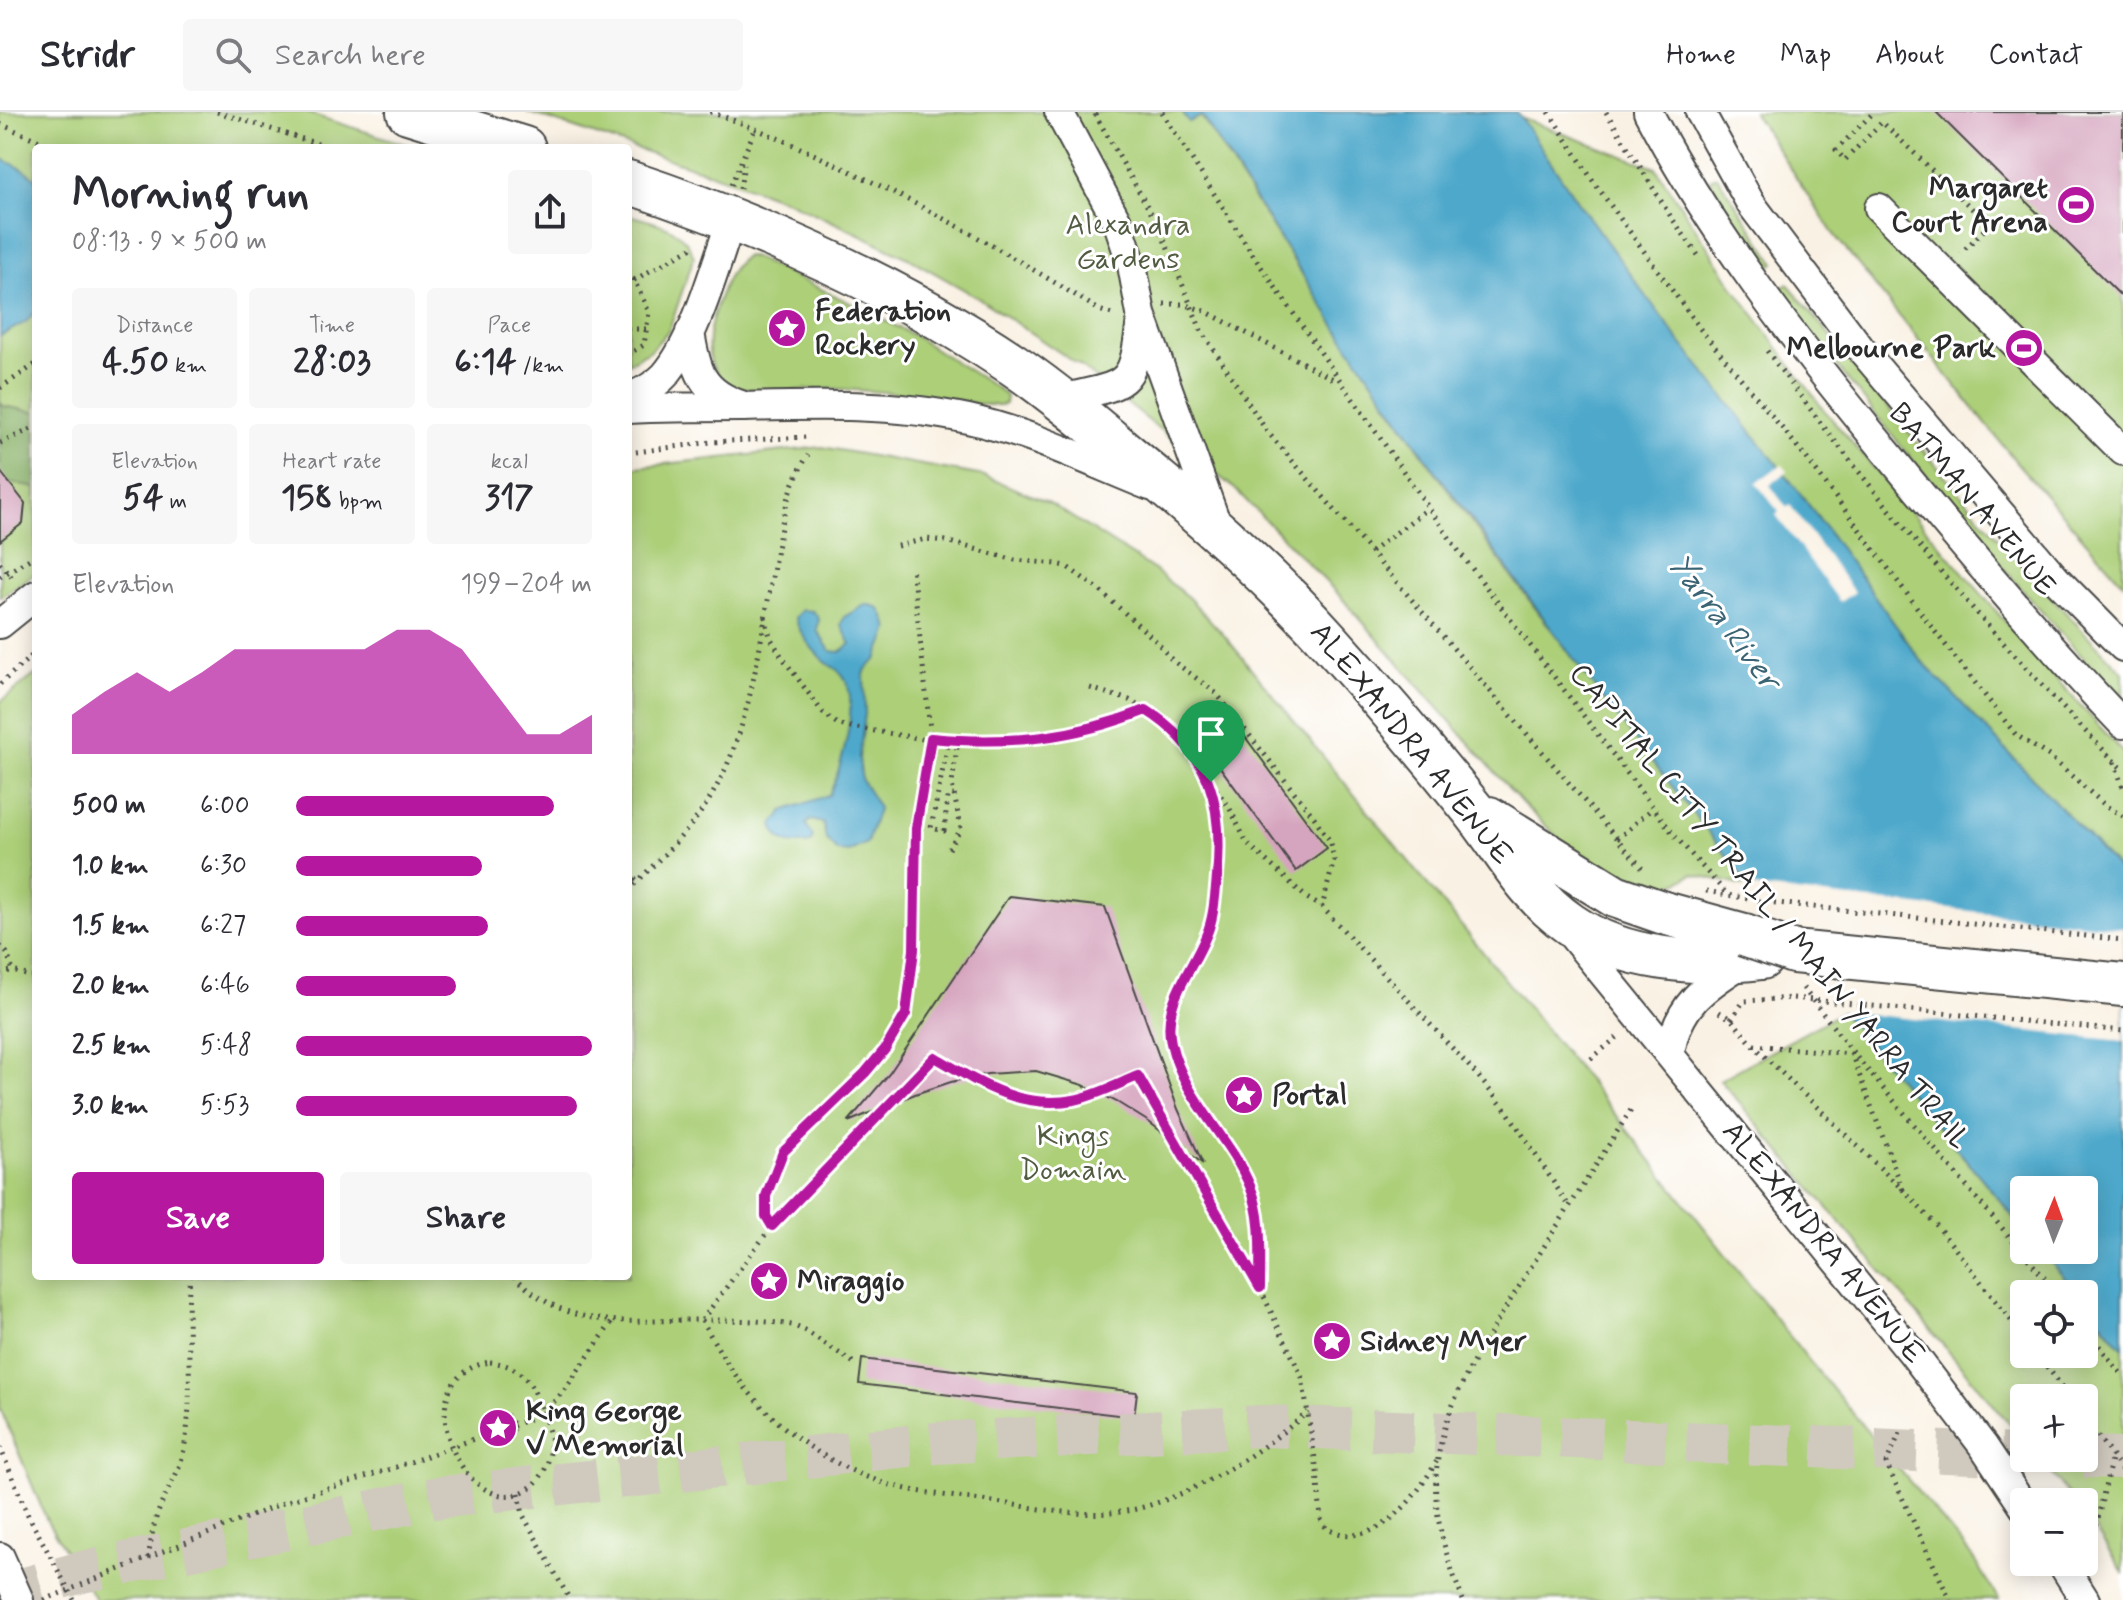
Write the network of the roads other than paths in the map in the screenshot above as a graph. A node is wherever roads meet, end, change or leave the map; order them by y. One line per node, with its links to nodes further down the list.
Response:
1 (408, 112): 5 (highway)
2 (1059, 112): 9 (street)
3 (1648, 112): 21 (street, BATMAN AVENUE)
4 (1700, 112): 20 (street, BATMAN AVENUE)
5 (511, 144)
6 (632, 184): 8 (highway, ALEXANDRA AVENUE)
7 (1879, 208): 15 (street)
8 (715, 227): 10 (street); 12 (highway, ALEXANDRA AVENUE)
9 (1141, 312): 12 (street); 17 (street)
10 (690, 332): 11 (street); 13 (street)
11 (632, 396)
12 (1061, 399): 16 (highway, ALEXANDRA AVENUE)
13 (746, 407): 14 (street); 16 (street)
14 (632, 409)
15 (2123, 451)
16 (1179, 497): 17 (highway, ALEXANDRA AVENUE)
17 (1219, 531): 22 (highway, ALEXANDRA AVENUE)
18 (32, 598): 19 (street)
19 (0, 624)
20 (2123, 647)
21 (2123, 724)
22 (1471, 807): 23 (highway, ALEXANDRA AVENUE); 24 (highway)
23 (1535, 895): 24 (highway); 26 (street, ALEXANDRA AVENUE)
24 (1762, 947): 25 (highway); 26 (street)
25 (2123, 985)
26 (1670, 1054): 27 (street, ALEXANDRA AVENUE)
27 (2011, 1488)
28 (0, 1557): 30 (street)
29 (2070, 1576): 31 (street)
30 (19, 1600)
31 (2085, 1600)

